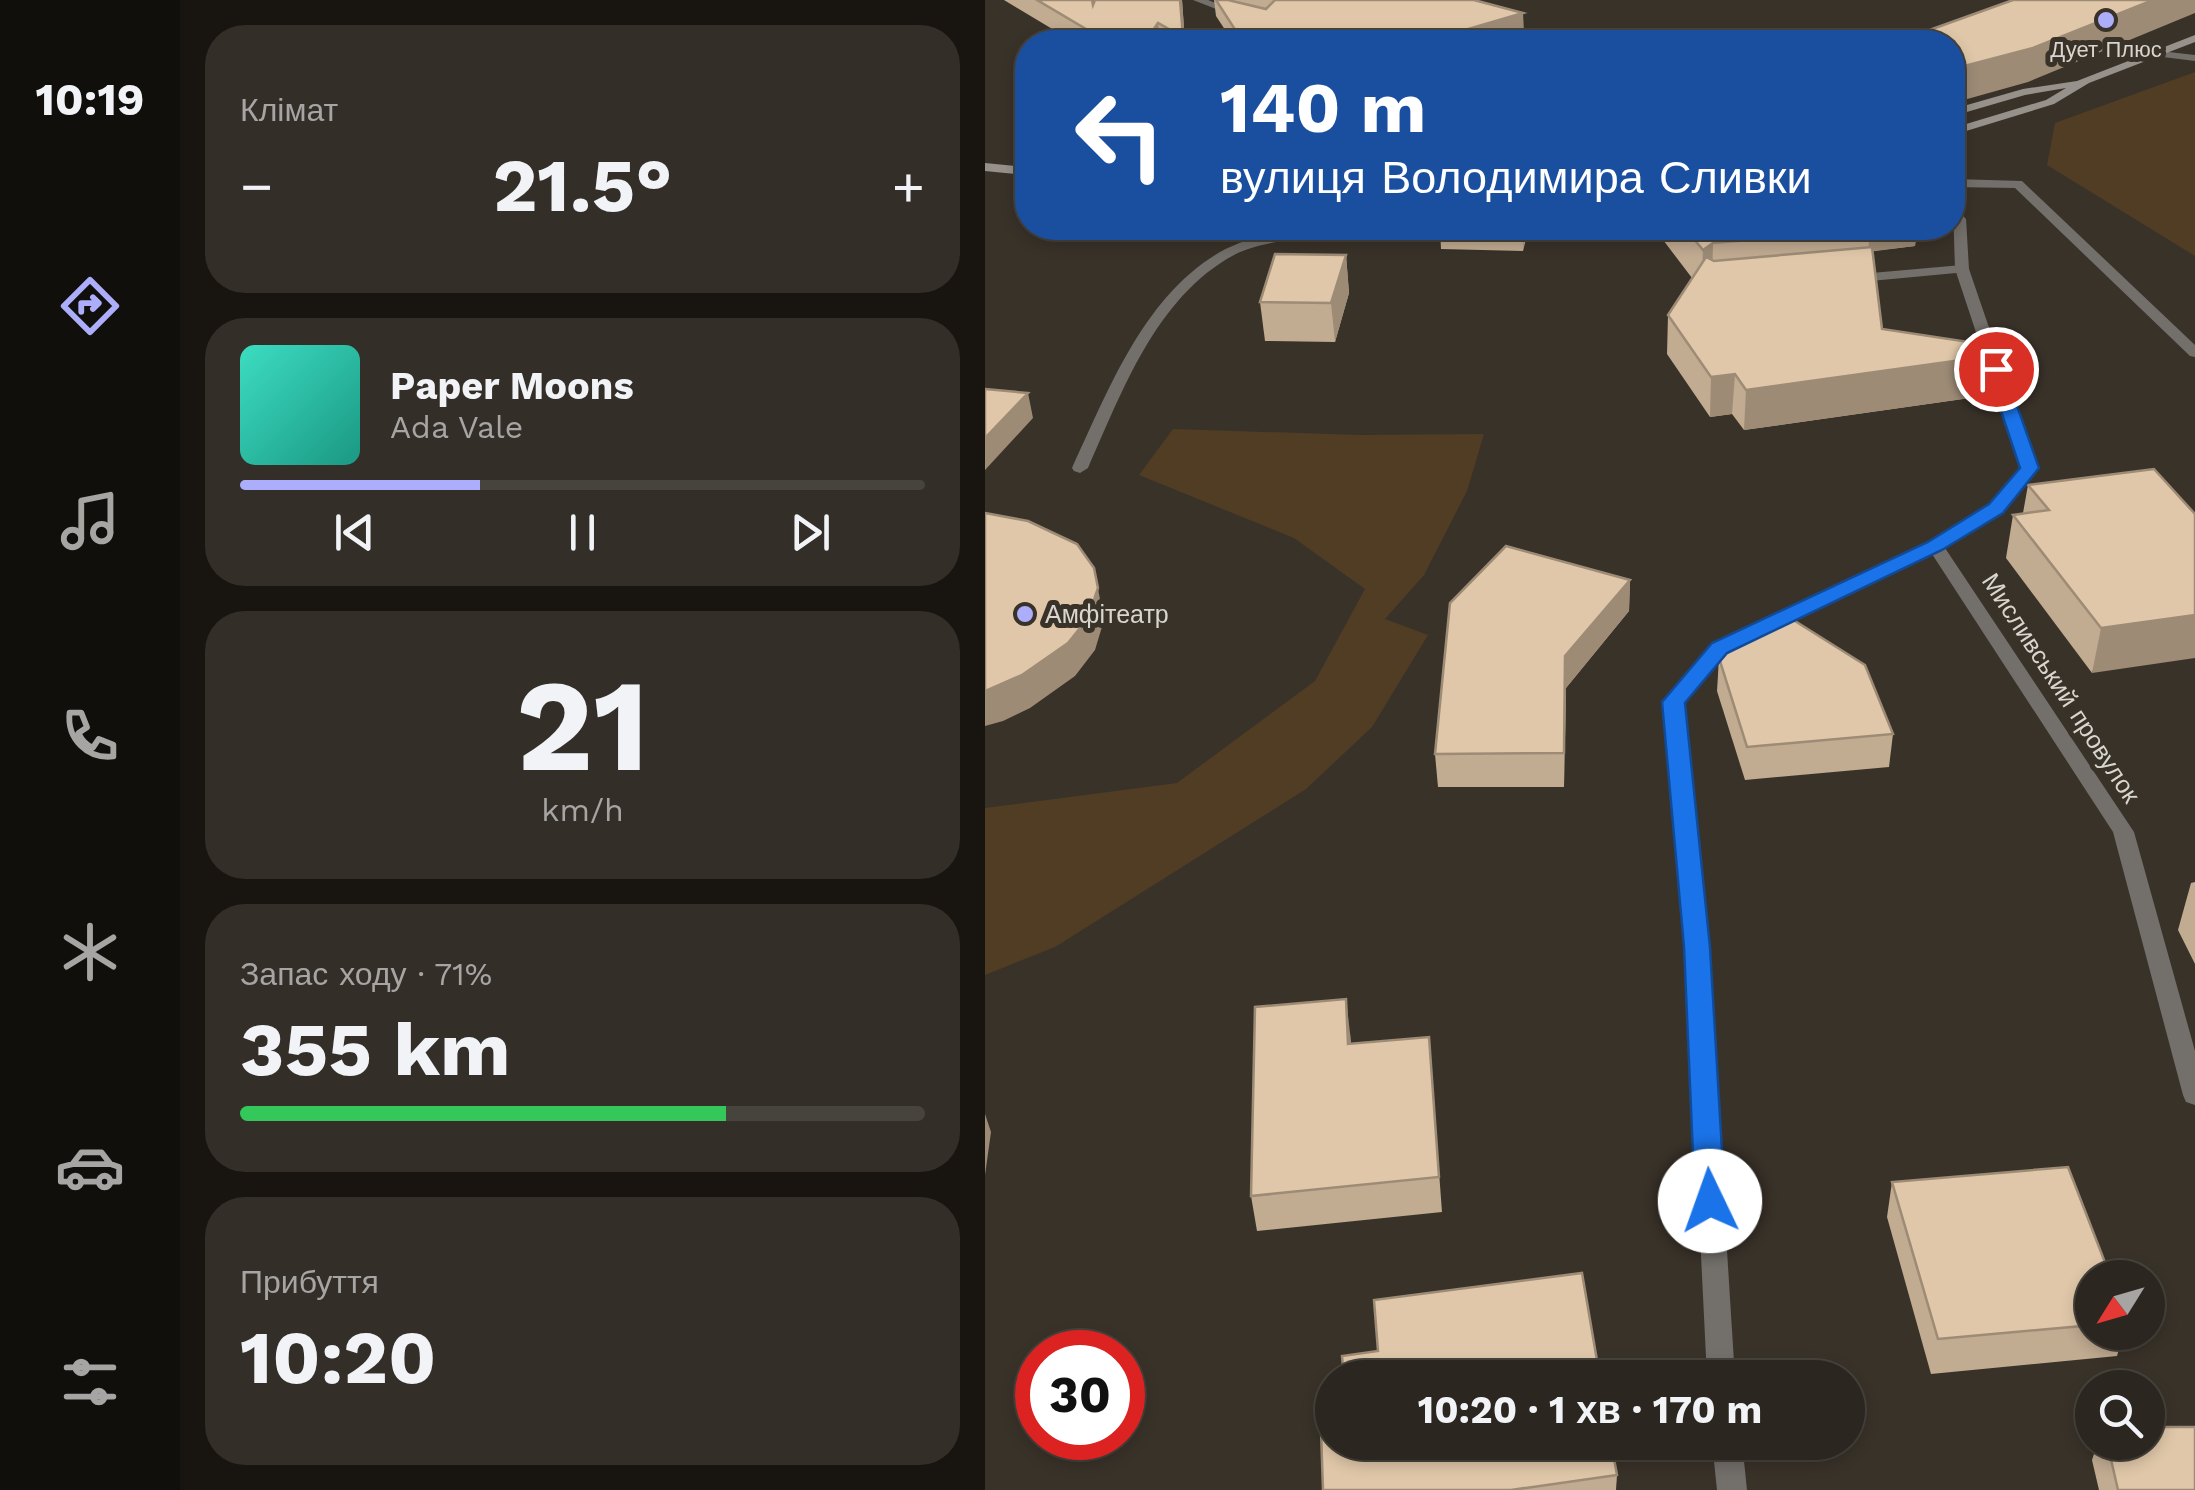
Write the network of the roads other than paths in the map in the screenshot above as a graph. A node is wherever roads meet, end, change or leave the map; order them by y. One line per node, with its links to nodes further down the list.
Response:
1 (1198, 0): 2 (street)
2 (1252, 17)
3 (2195, 38): 4 (street)
4 (2151, 53): 5 (street); 6 (street)
5 (2195, 58)
6 (2085, 80): 7 (street); 8 (street)
7 (1965, 109)
8 (1965, 128)
9 (985, 167): 10 (street)
10 (1015, 170)
11 (1965, 183): 16 (street)
12 (1270, 240): 17 (street)
13 (1961, 240): 14 (street)
14 (1962, 270): 15 (street); 18 (street)
15 (1827, 281)
16 (2195, 353)
17 (1080, 468)
18 (1935, 546): 19 (street, Мисливський провулок); 20 (street)
19 (2195, 1095)
20 (1720, 1360)
21 (1728, 1460): 22 (street)
22 (1731, 1490)

